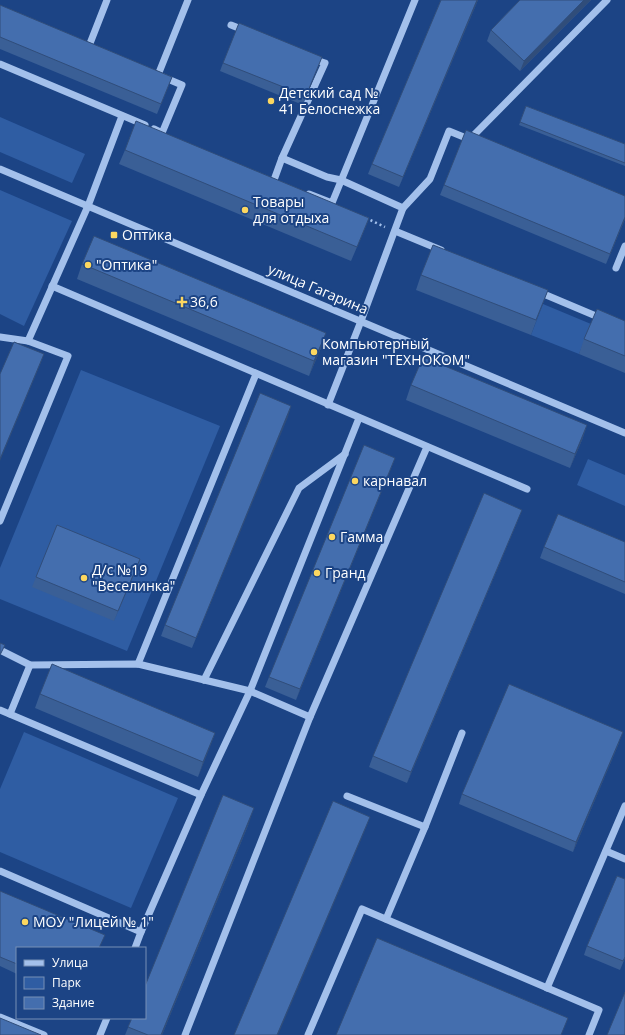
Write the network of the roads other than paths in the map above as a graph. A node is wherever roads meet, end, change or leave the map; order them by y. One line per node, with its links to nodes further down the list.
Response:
1 (107, 0): 7 (street)
2 (188, 0): 10 (street)
3 (415, 0): 15 (street)
4 (607, 0): 11 (street)
5 (231, 25): 6 (street)
6 (252, 34)
7 (89, 46)
8 (303, 55): 13 (street)
9 (0, 64): 10 (street)
10 (122, 116): 18 (street)
11 (470, 139): 12 (street); 19 (street)
12 (478, 142)
13 (282, 158): 15 (street); 16 (street)
14 (0, 169): 18 (street, улица Гагарина)
15 (341, 180): 17 (street); 19 (street)
16 (281, 183)
17 (303, 191)
18 (88, 206): 24 (street); 26 (street, улица Гагарина)
19 (403, 208): 20 (street)
20 (395, 231): 22 (street); 26 (street)
21 (625, 246): 23 (street)
22 (447, 253)
23 (616, 268)
24 (52, 286): 29 (street); 30 (street)
25 (532, 289): 27 (street)
26 (361, 321): 31 (street); 33 (street, улица Гагарина)
27 (611, 323)
28 (0, 338): 29 (street)
29 (28, 341): 37 (street)
30 (256, 374): 31 (street); 39 (street)
31 (328, 405): 32 (street)
32 (359, 418): 34 (street); 35 (street)
33 (625, 432)
34 (427, 447): 36 (street); 45 (street)
35 (345, 454): 41 (street); 42 (street)
36 (527, 489)
37 (0, 521)
38 (0, 650): 40 (street)
39 (138, 664): 40 (street); 41 (street)
40 (30, 665): 44 (street)
41 (204, 680): 42 (street)
42 (250, 691): 45 (street); 47 (street)
43 (0, 710): 44 (street)
44 (10, 714): 47 (street)
45 (310, 718): 62 (street)
46 (462, 733): 50 (street)
47 (201, 795): 55 (street)
48 (347, 796): 50 (street)
49 (625, 806): 51 (street)
50 (425, 827): 54 (street)
51 (606, 851): 52 (street); 57 (street)
52 (625, 859)
53 (0, 871): 55 (street)
54 (386, 919): 57 (street); 63 (street)
55 (141, 932): 56 (street)
56 (135, 947)
57 (547, 988): 64 (street)
58 (0, 1017): 60 (street)
59 (107, 1019): 61 (street)
60 (44, 1035)
61 (100, 1035)
62 (185, 1035)
63 (308, 1035)
64 (588, 1035)

